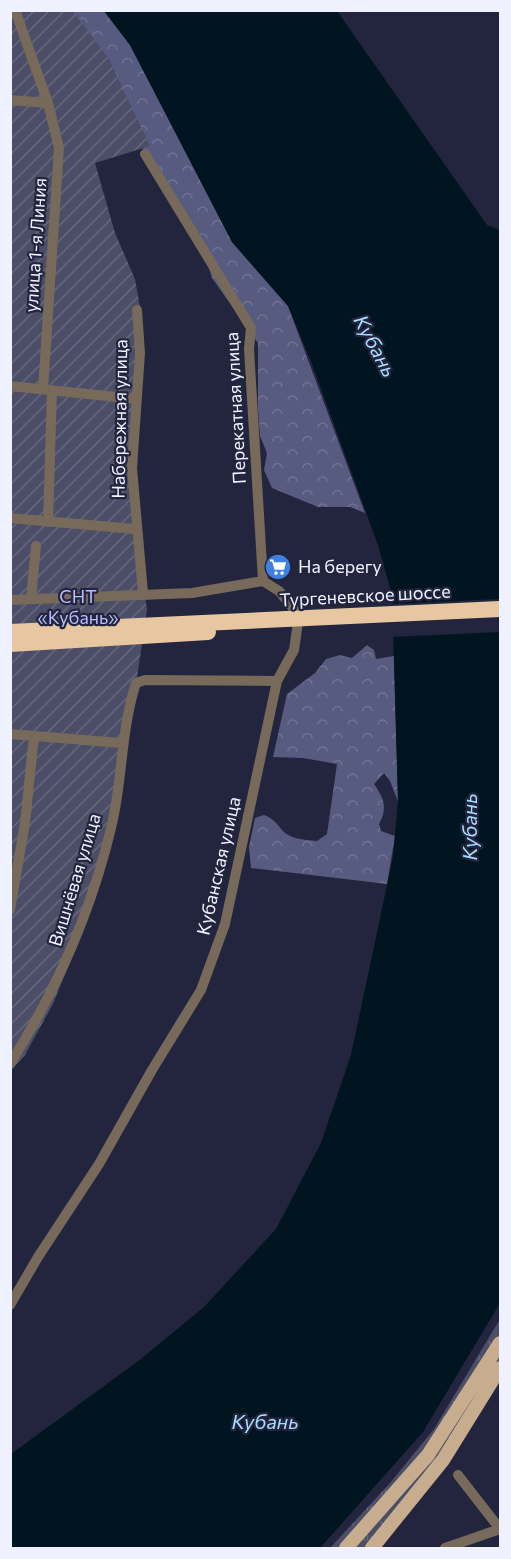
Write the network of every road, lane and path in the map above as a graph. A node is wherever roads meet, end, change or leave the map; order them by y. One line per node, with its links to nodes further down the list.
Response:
1 (15, 10): 3 (street, улица 1-я Линия)
2 (10, 100): 3 (street)
3 (48, 103): 7 (street, улица 1-я Линия)
4 (145, 154): 13 (street, Перекатная улица)
5 (136, 310): 8 (street, Набережная улица)
6 (10, 386): 7 (street)
7 (48, 390): 8 (street); 10 (street, улица 1-я Линия)
8 (132, 399): 11 (street, Набережная улица)
9 (10, 518): 10 (street)
10 (48, 522): 11 (street)
11 (136, 529): 14 (street)
12 (36, 546): 15 (street)
13 (263, 581): 14 (street); 21 (street, Кубанская улица)
14 (143, 593): 15 (street)
15 (31, 599): 16 (street)
16 (10, 600)
17 (501, 609): 18 (highway, Тургеневское шоссе)
18 (237, 621): 19 (highway, Тургеневское шоссе); 20 (highway, Тургеневское шоссе)
19 (10, 632)
20 (10, 644)
21 (277, 681): 24 (street, Вишнёвая улица); 27 (street, Кубанская улица)
22 (10, 734): 23 (street)
23 (34, 736): 24 (street); 25 (street)
24 (122, 743): 26 (street, Вишнёвая улица)
25 (10, 910)
26 (10, 1064)
27 (10, 1305)
28 (501, 1343): 32 (main road)
29 (501, 1368): 33 (main road)
30 (458, 1475): 31 (street)
31 (500, 1529): 34 (street)
32 (346, 1548)
33 (372, 1548)
34 (445, 1548)

